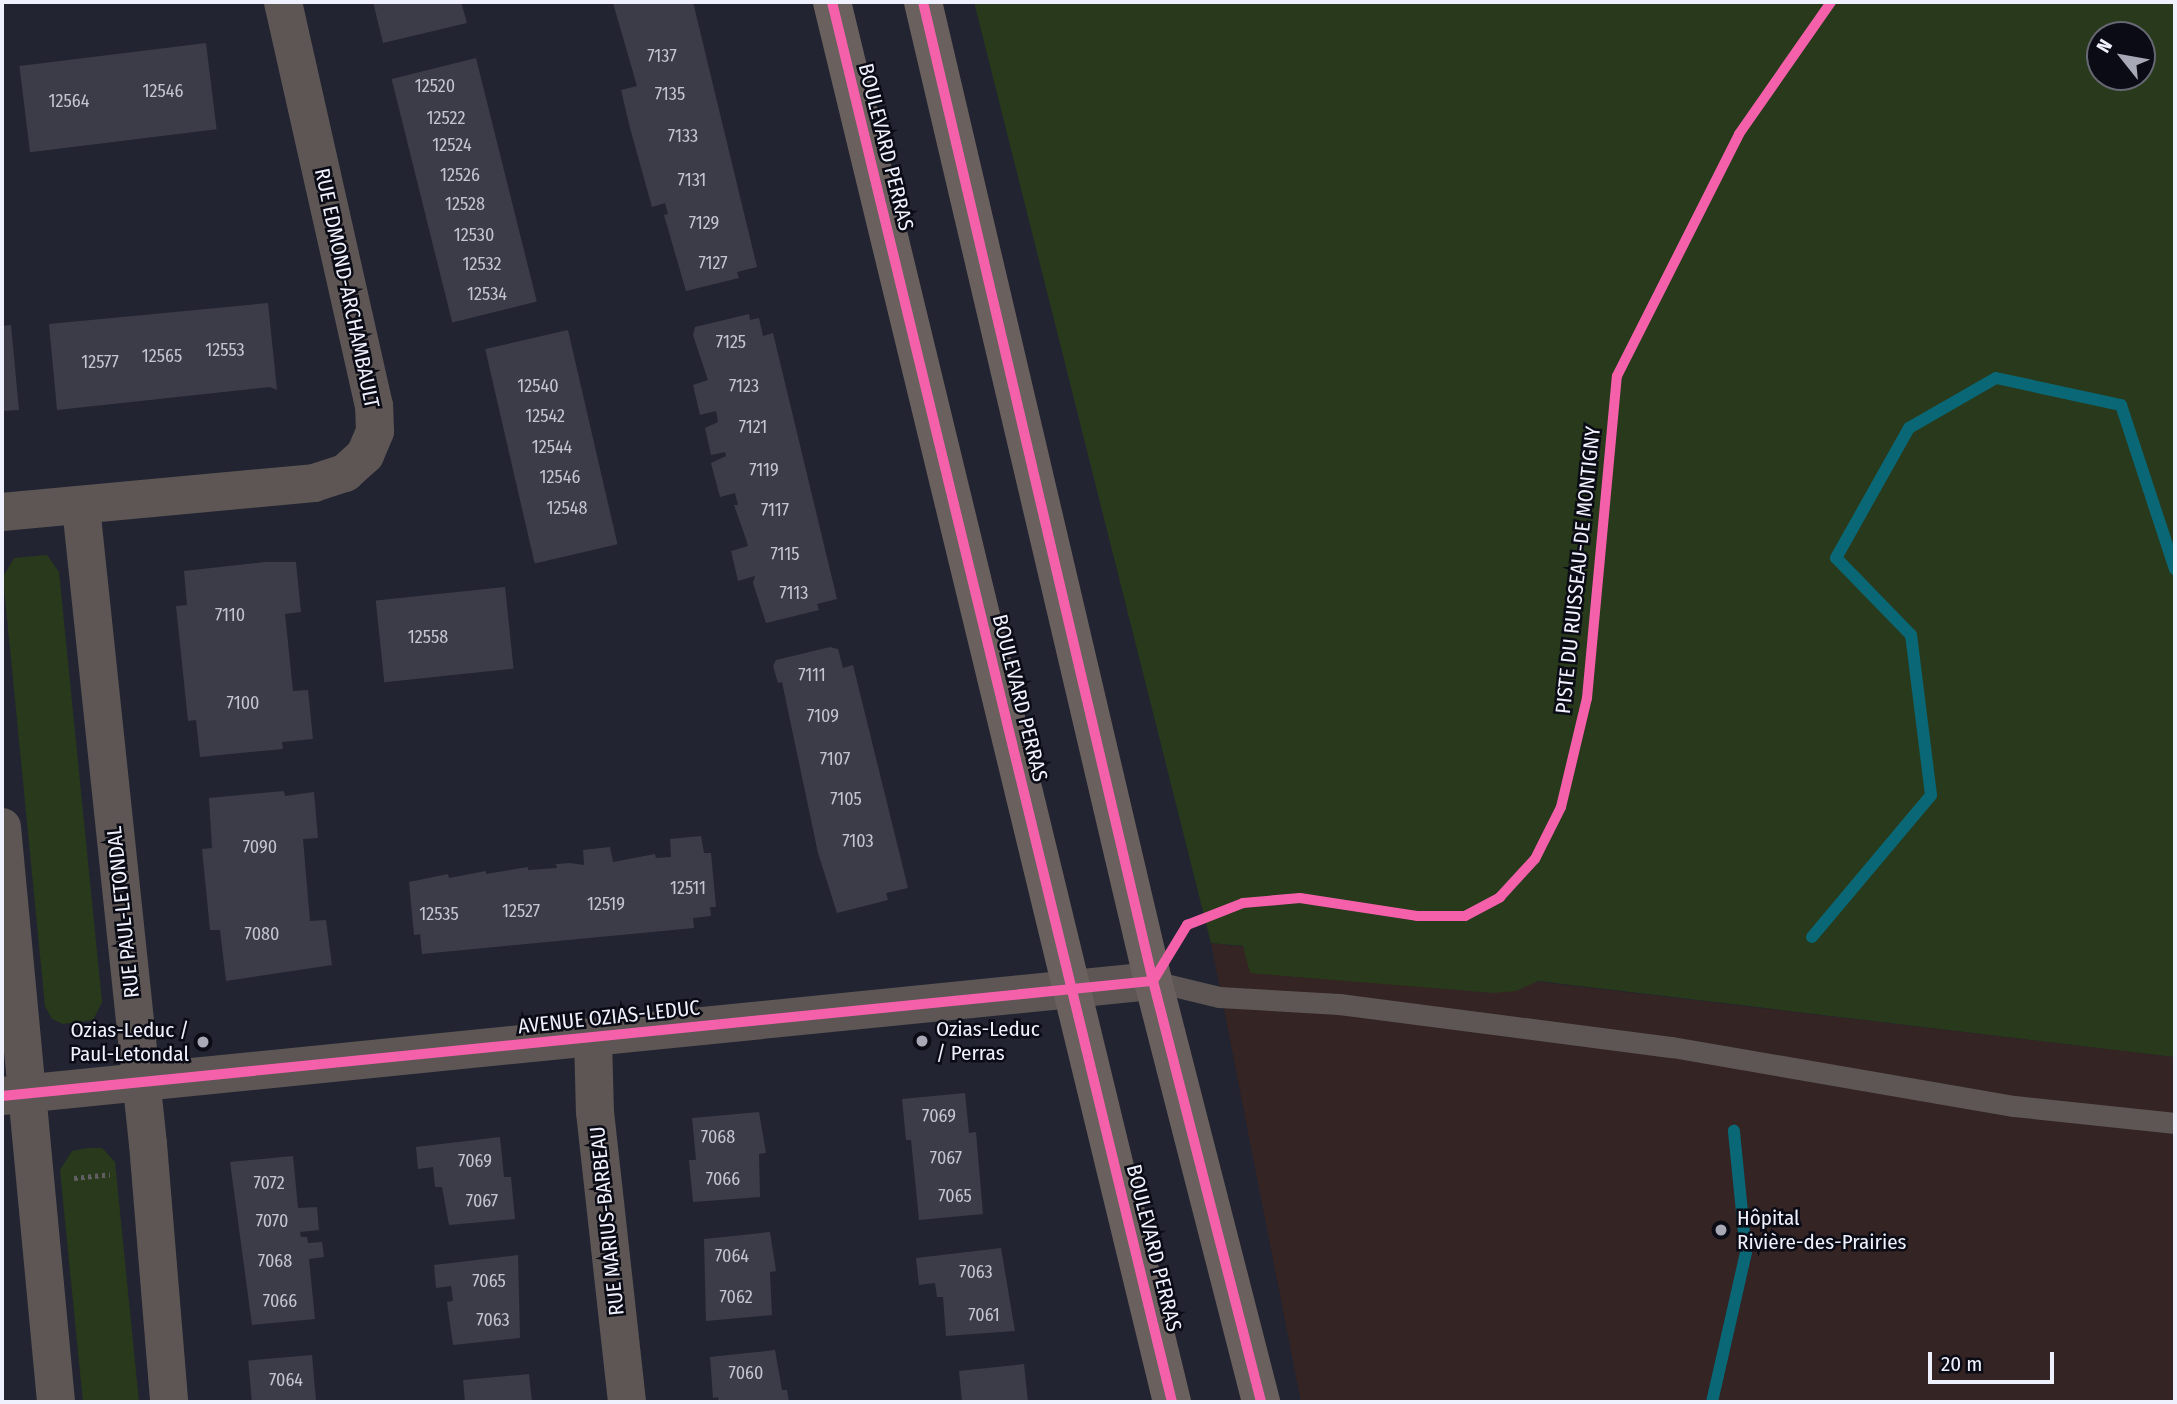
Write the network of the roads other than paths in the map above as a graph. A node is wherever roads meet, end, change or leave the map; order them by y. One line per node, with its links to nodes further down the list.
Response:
1 (283, 2): 4 (street, RUE EDMOND-ARCHAMBAULT)
2 (832, 2): 8 (main road, BOULEVARD PERRAS)
3 (923, 2): 7 (main road)
4 (81, 506): 5 (street, RUE EDMOND-ARCHAMBAULT); 10 (street, RUE PAUL-LETONDAL)
5 (2, 512)
6 (2, 827): 11 (street)
7 (1153, 981): 8 (street, AVENUE OZIAS-LEDUC); 12 (lane); 17 (main road)
8 (1072, 988): 9 (street, AVENUE OZIAS-LEDUC); 16 (main road, BOULEVARD PERRAS)
9 (593, 1038): 10 (street, AVENUE OZIAS-LEDUC); 15 (street, RUE MARIUS-BARBEAU)
10 (141, 1081): 11 (street, AVENUE OZIAS-LEDUC); 14 (street, RUE PAUL-LETONDAL)
11 (14, 1095): 13 (street)
12 (2175, 1123)
13 (56, 1402)
14 (170, 1402)
15 (627, 1402)
16 (1172, 1402)
17 (1261, 1402)

